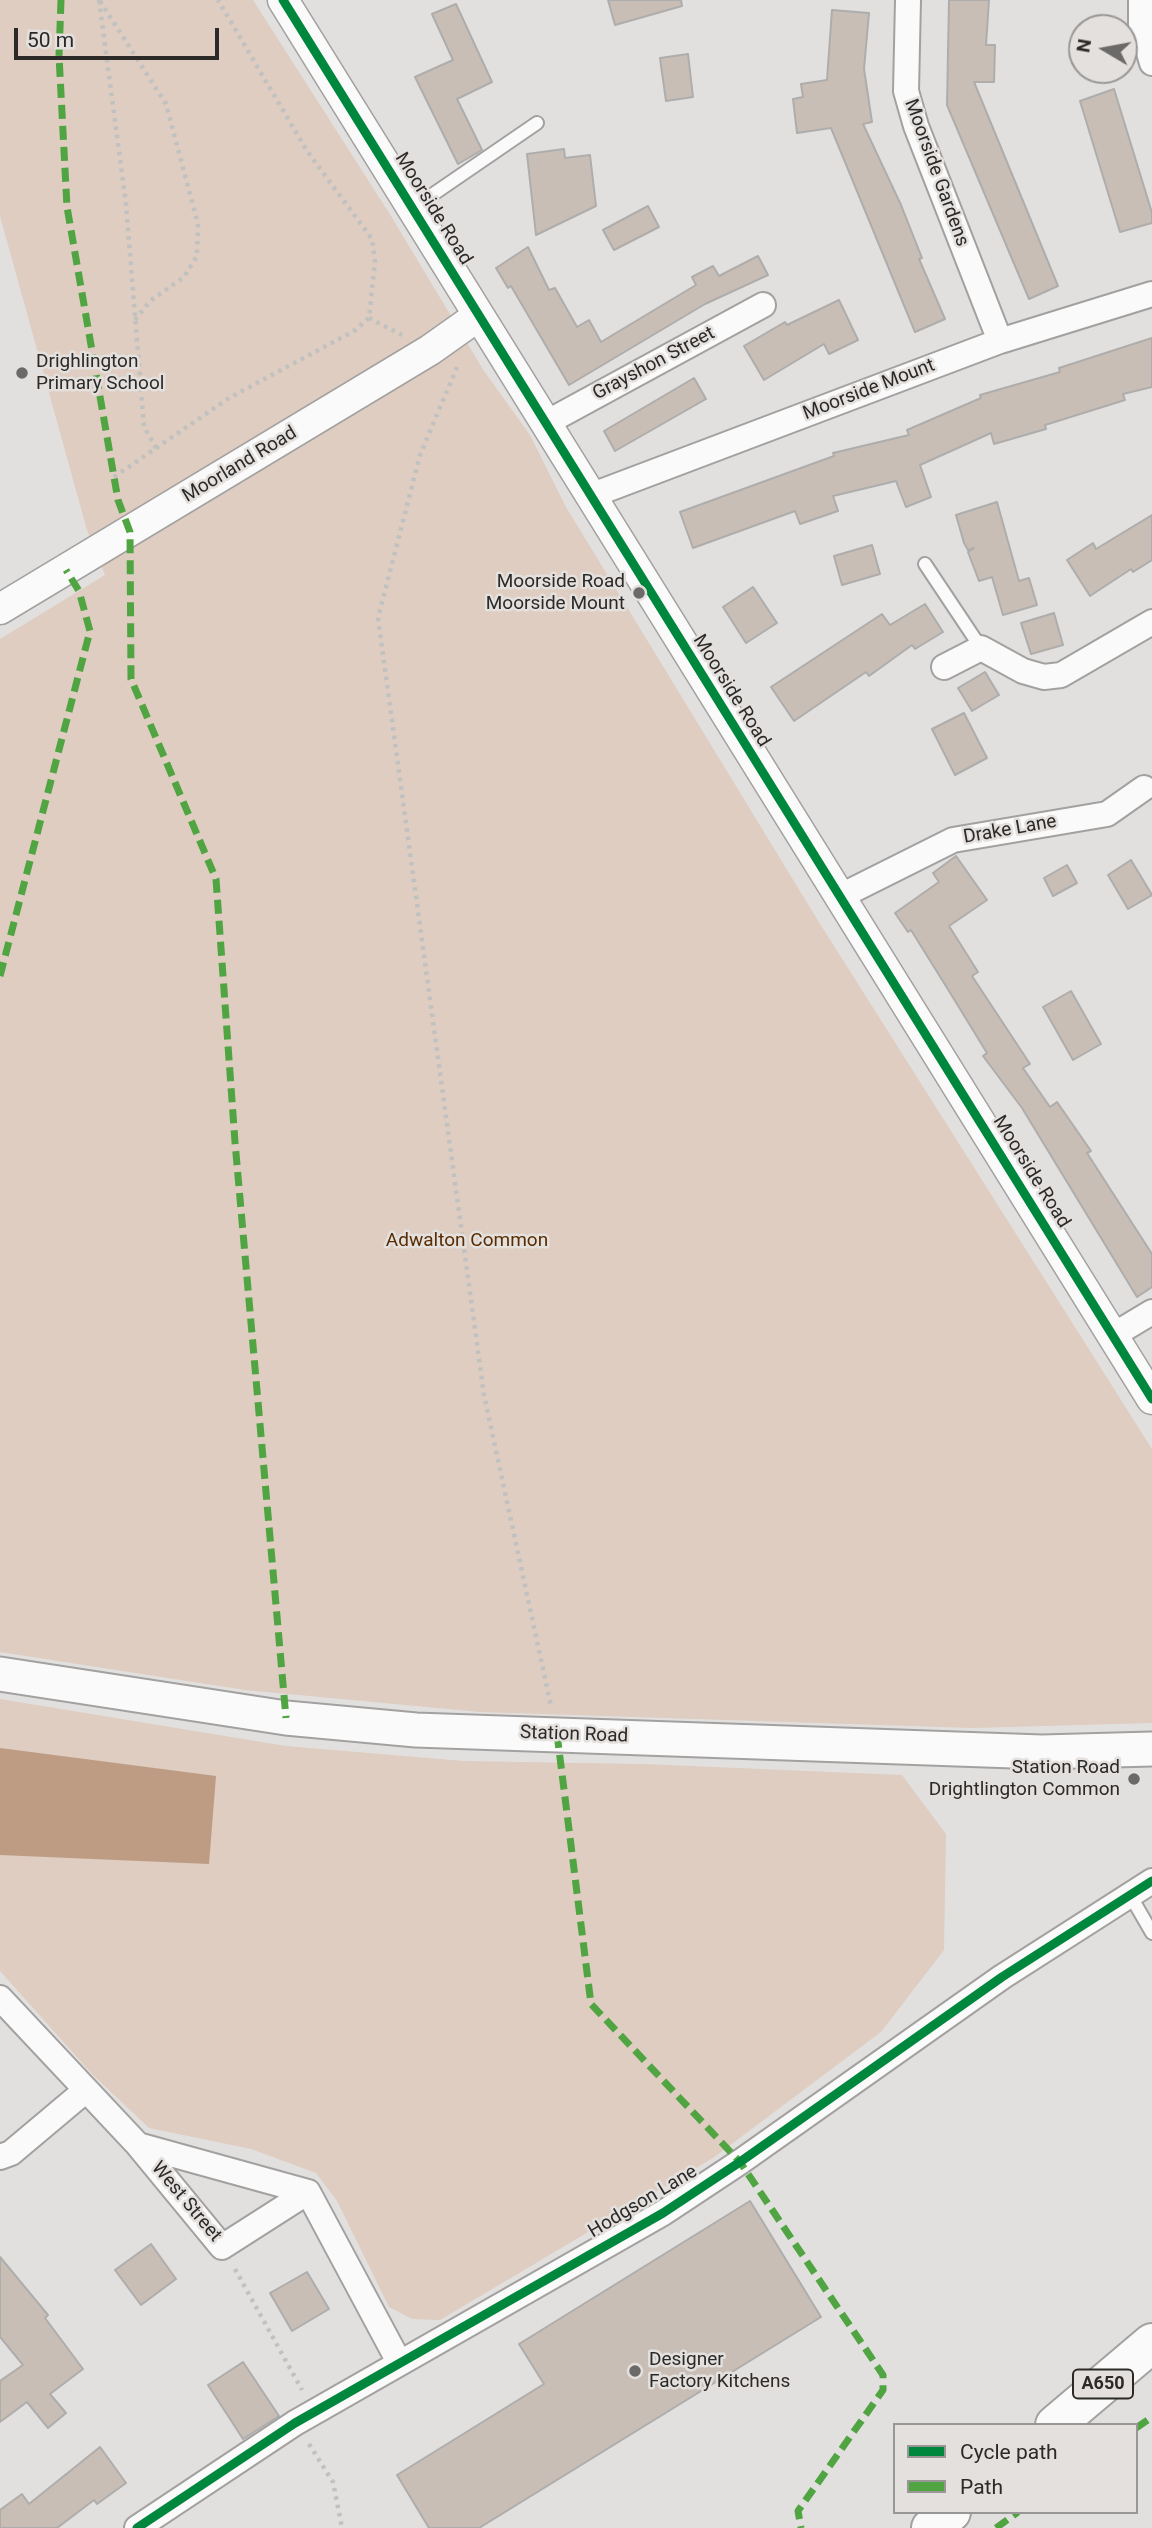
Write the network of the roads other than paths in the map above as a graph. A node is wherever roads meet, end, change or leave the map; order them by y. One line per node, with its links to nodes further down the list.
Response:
1 (284, 0): 6 (street, Moorside Road)
2 (908, 0): 10 (street, Moorside Gardens)
3 (1141, 0): 4 (street)
4 (1152, 63)
5 (537, 123): 6 (lane, Moorside Road)
6 (412, 208): 9 (street, Moorside Road)
7 (1152, 294): 10 (street, Moorside Mount)
8 (763, 305): 11 (street, Grayshon Street)
9 (478, 316): 11 (street, Moorside Road); 14 (street, Moorland Road)
10 (1000, 341): 12 (street, Moorside Mount)
11 (546, 423): 12 (street, Moorside Road)
12 (590, 496): 19 (street, Moorside Road)
13 (926, 564): 16 (lane)
14 (0, 609)
15 (1152, 622): 16 (street)
16 (981, 648): 17 (street)
17 (944, 667)
18 (1144, 788): 19 (street, Drake Lane)
19 (839, 897): 21 (street, Moorside Road)
20 (1152, 1312): 21 (street)
21 (1112, 1336): 22 (street, Moorside Road)
22 (1152, 1399)
23 (0, 1674): 24 (main road, Station Road)
24 (1152, 1749)
25 (1152, 1881): 26 (street, Hodgson Lane)
26 (1130, 1895): 27 (lane); 34 (street, Hodgson Lane)
27 (1152, 1933)
28 (2, 2004): 29 (street, West Street)
29 (86, 2090): 30 (street, West Street); 31 (street)
30 (138, 2145): 32 (street, West Street); 32 (street, West Street)
31 (0, 2157)
32 (307, 2192): 34 (street)
33 (1152, 2343): 35 (highway, A650)
34 (400, 2362): 36 (street, Hodgson Lane)
35 (1057, 2423)
36 (142, 2527)

